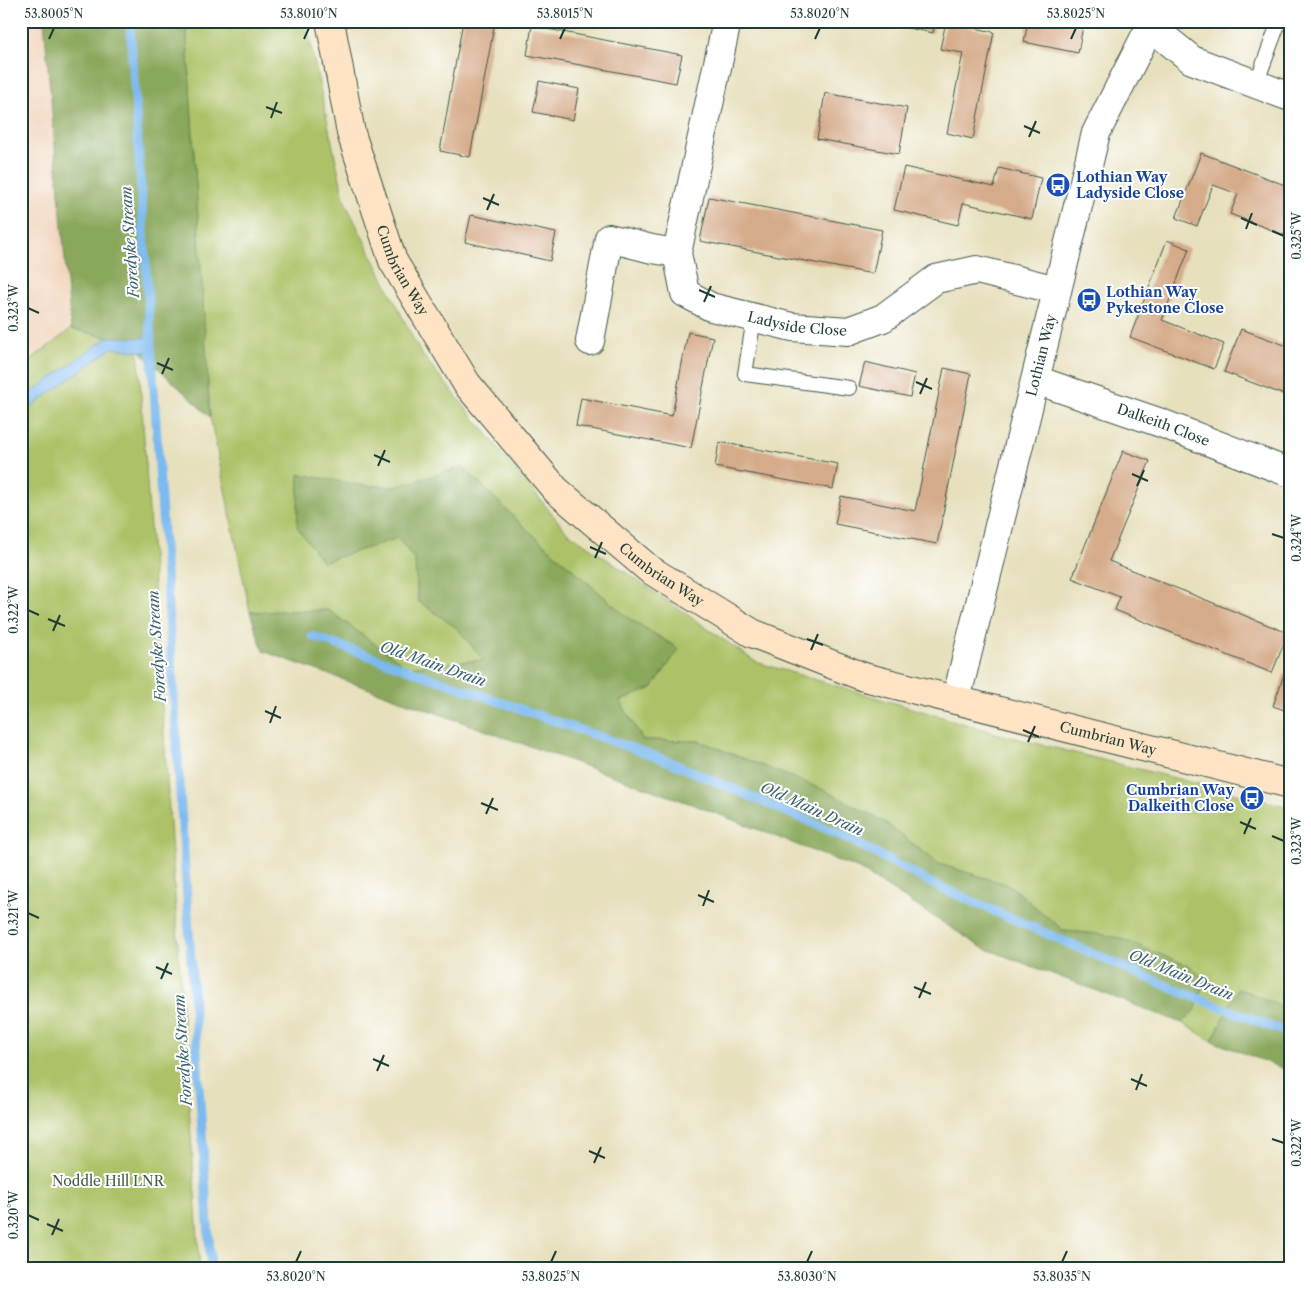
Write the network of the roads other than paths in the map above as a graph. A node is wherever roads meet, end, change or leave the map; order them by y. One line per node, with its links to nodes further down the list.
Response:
1 (330, 21): 14 (street, Cumbrian Way)
2 (727, 21): 7 (street, Ladyside Close)
3 (1151, 23): 5 (street); 8 (street, Lothian Way)
4 (1277, 27): 5 (lane)
5 (1256, 84): 6 (street)
6 (1290, 98)
7 (677, 253): 9 (street, Ladyside Close); 10 (street)
8 (1057, 290): 9 (street, Ladyside Close); 11 (street, Lothian Way)
9 (754, 318): 12 (lane)
10 (590, 341)
11 (1036, 380): 13 (street, Dalkeith Close); 14 (street, Lothian Way)
12 (849, 388)
13 (1290, 473)
14 (956, 700): 15 (street, Cumbrian Way)
15 (1290, 784)

